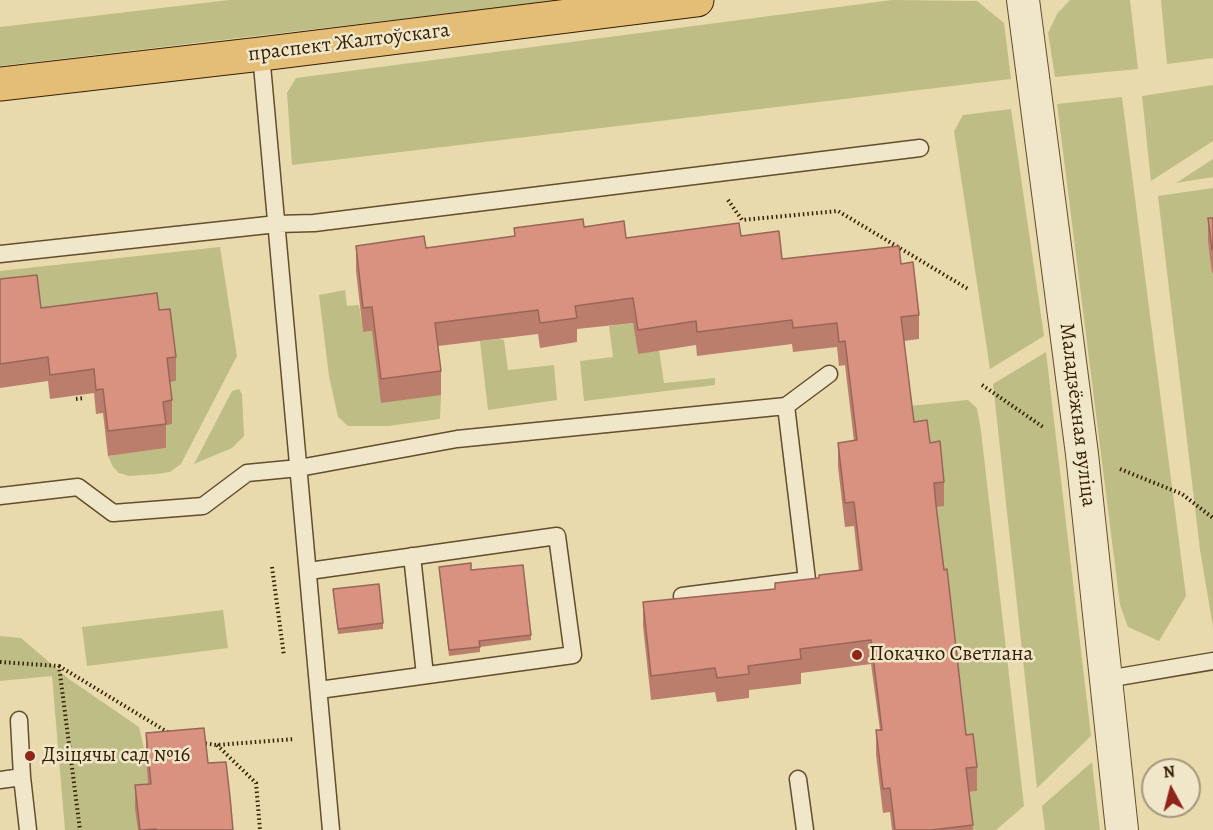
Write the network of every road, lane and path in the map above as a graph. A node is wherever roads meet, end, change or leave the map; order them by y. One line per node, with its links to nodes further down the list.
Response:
1 (697, 0): 3 (main road, праспект Жалтоўскага)
2 (1023, 0): 23 (street, Маладзёжная вуліца)
3 (261, 54): 4 (main road, праспект Жалтоўскага); 7 (lane)
4 (0, 84)
5 (920, 148): 7 (lane)
6 (722, 192): 9 (path)
7 (277, 224): 8 (lane); 14 (lane)
8 (0, 254)
9 (968, 288)
10 (829, 374): 13 (lane)
11 (85, 398): 12 (path)
12 (76, 399)
13 (786, 406): 14 (lane); 18 (lane)
14 (299, 468): 15 (lane); 17 (lane)
15 (0, 496)
16 (412, 556): 17 (lane); 22 (lane); 22 (lane)
17 (309, 571): 24 (lane)
18 (682, 596)
19 (1213, 661): 23 (lane)
20 (0, 662): 21 (path)
21 (59, 666): 26 (path); 34 (path)
22 (425, 675): 24 (lane)
23 (1107, 679): 38 (street, Маладзёжная вуліца)
24 (320, 690): 36 (lane)
25 (19, 720): 30 (lane)
26 (169, 733)
27 (297, 739): 29 (path)
28 (198, 742): 29 (path)
29 (217, 746): 35 (path)
30 (22, 777): 32 (lane); 33 (lane)
31 (798, 779): 37 (lane)
32 (0, 780)
33 (28, 830)
34 (80, 830)
35 (260, 830)
36 (331, 830)
37 (805, 830)
38 (1122, 830)

